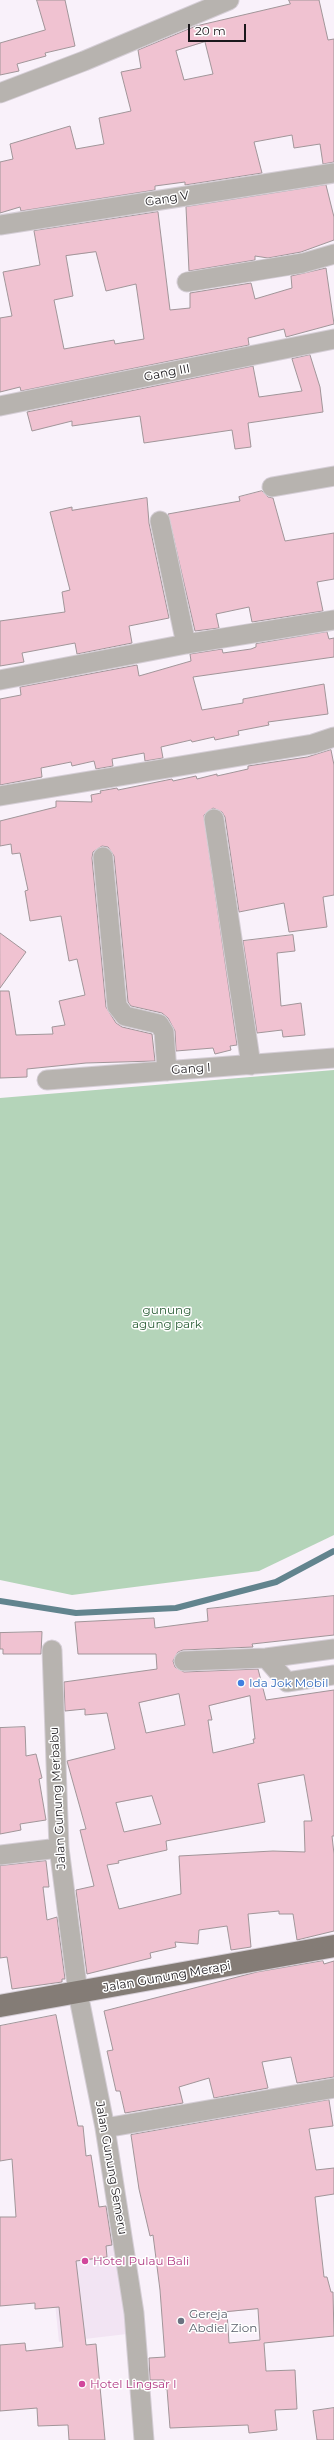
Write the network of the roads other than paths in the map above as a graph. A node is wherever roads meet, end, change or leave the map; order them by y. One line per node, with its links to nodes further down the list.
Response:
1 (229, 0): 2 (street)
2 (196, 6): 3 (street)
3 (0, 93)
4 (334, 173): 5 (street, Gang V)
5 (0, 225)
6 (334, 254): 7 (street)
7 (187, 282)
8 (334, 339): 9 (street, Gang III)
9 (0, 406)
10 (334, 476): 11 (street)
11 (272, 487)
12 (160, 521): 14 (street)
13 (334, 620): 14 (street)
14 (186, 644): 15 (street)
15 (0, 680)
16 (334, 737): 17 (street)
17 (0, 796)
18 (214, 819): 21 (street)
19 (103, 857): 22 (street)
20 (334, 1058): 21 (street, Gang I)
21 (251, 1065): 22 (street, Gang I)
22 (167, 1071): 23 (street, Gang I)
23 (47, 1080)
24 (334, 1648): 26 (street)
25 (52, 1650): 29 (street, Jalan Gunung Merbabu)
26 (266, 1658): 27 (street); 28 (street)
27 (184, 1661)
28 (334, 1675)
29 (59, 1848): 30 (street); 32 (street, Jalan Gunung Merbabu)
30 (0, 1855)
31 (334, 1946): 32 (main road, Jalan Gunung Merapi)
32 (78, 1993): 33 (main road, Jalan Gunung Merapi); 35 (street, Jalan Gunung Semeru)
33 (0, 2006)
34 (334, 2088): 35 (street)
35 (105, 2128): 36 (street, Jalan Gunung Semeru)
36 (144, 2440)

